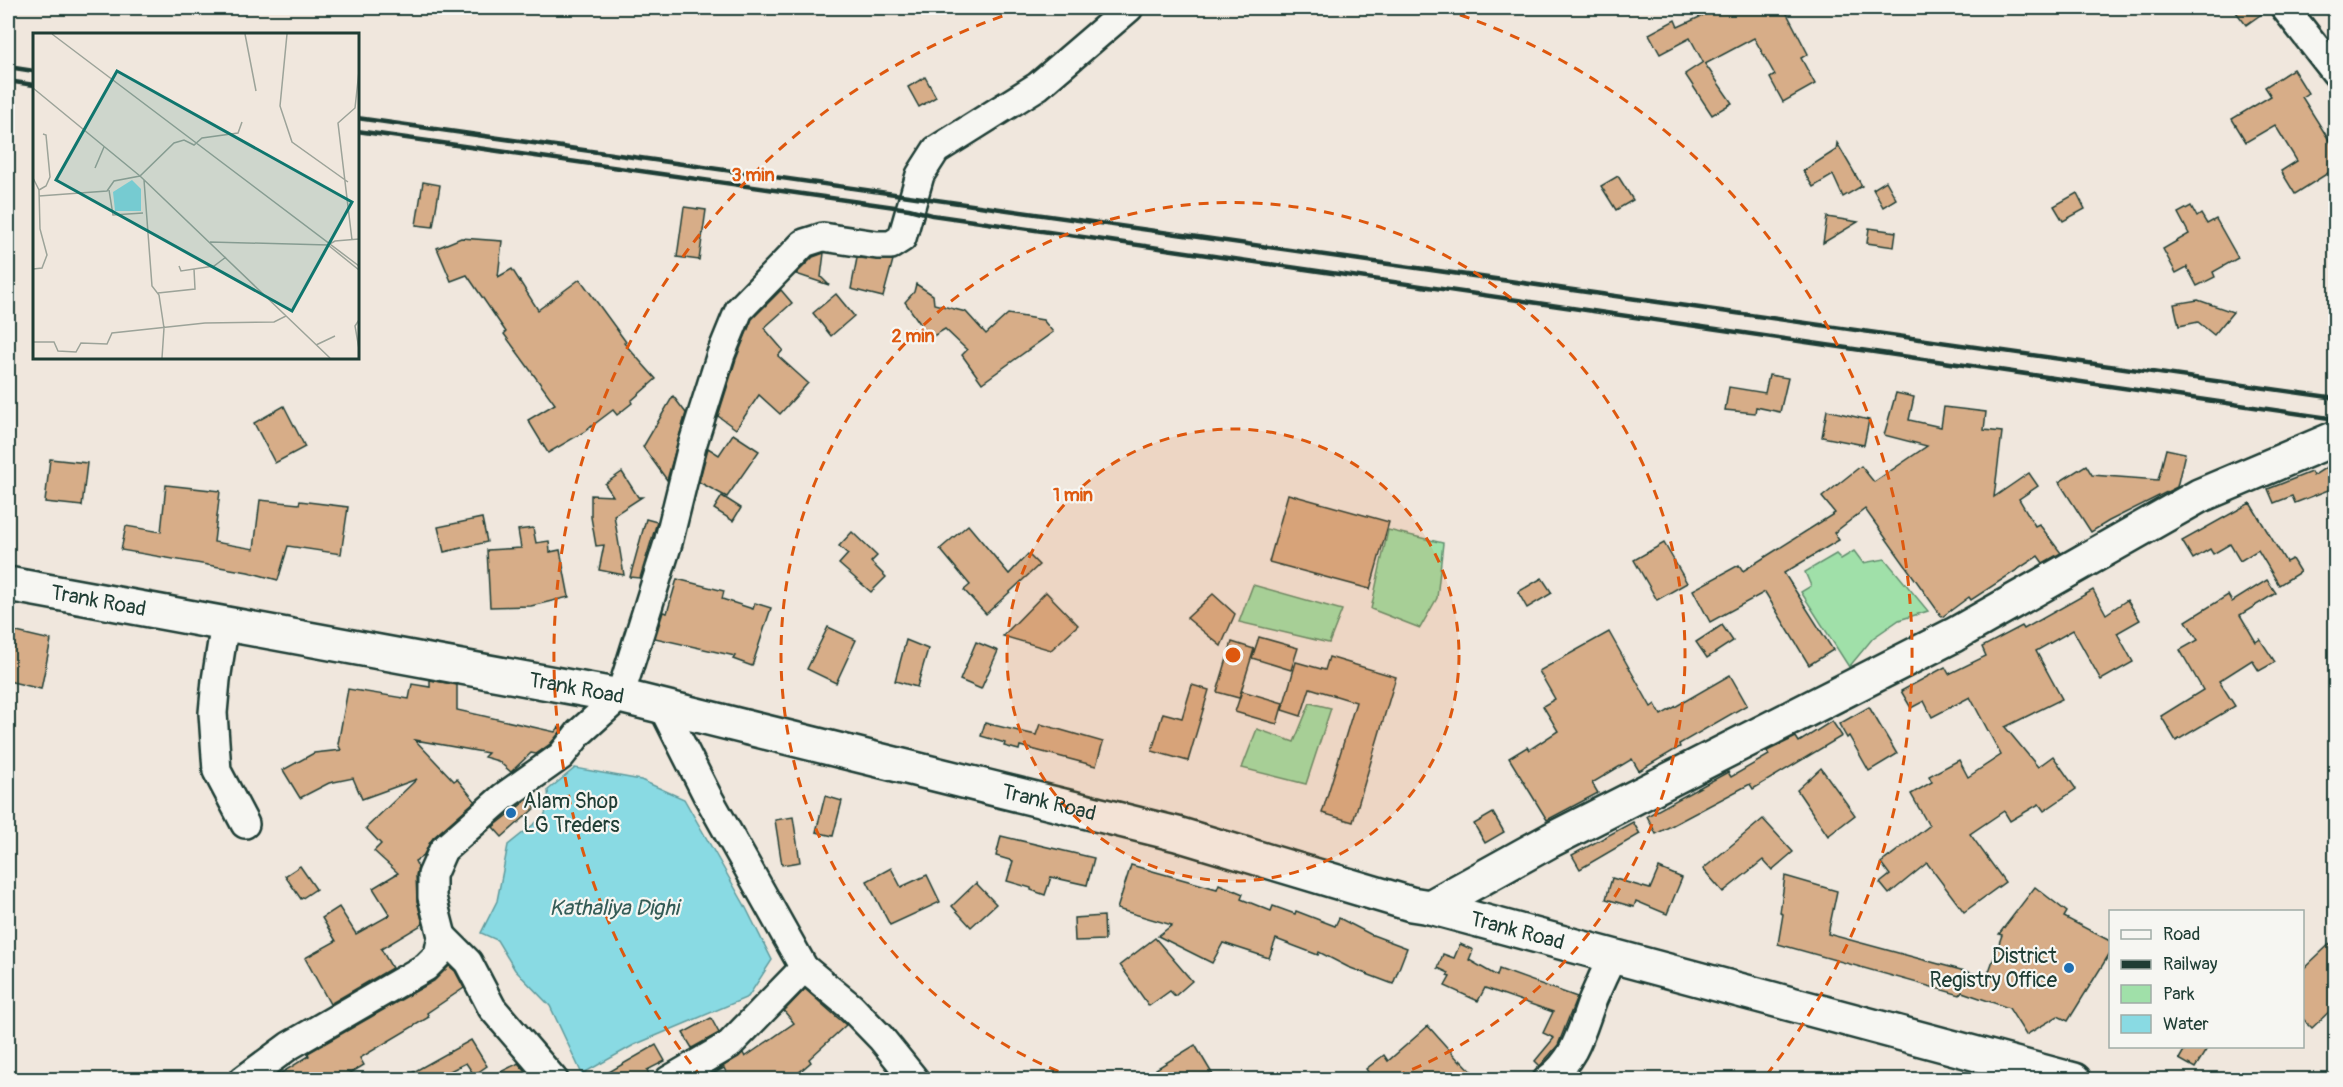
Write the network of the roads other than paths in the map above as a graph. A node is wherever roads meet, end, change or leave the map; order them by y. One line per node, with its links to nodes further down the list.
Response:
1 (1129, 8): 7 (street)
2 (2285, 8): 3 (street)
3 (2336, 73)
4 (2336, 438): 10 (main road)
5 (8, 584): 6 (main road, Trank Road)
6 (225, 623): 7 (main road, Trank Road); 9 (street)
7 (620, 696): 8 (main road, Trank Road); 11 (street)
8 (662, 706): 10 (main road, Trank Road); 13 (street)
9 (245, 824)
10 (1430, 907): 12 (main road, Trank Road)
11 (442, 936): 14 (street); 15 (street)
12 (1613, 956): 18 (street); 19 (main road, Trank Road)
13 (804, 968): 16 (street); 17 (street)
14 (243, 1080)
15 (554, 1080)
16 (669, 1080)
17 (915, 1080)
18 (1547, 1080)
19 (2074, 1080)

